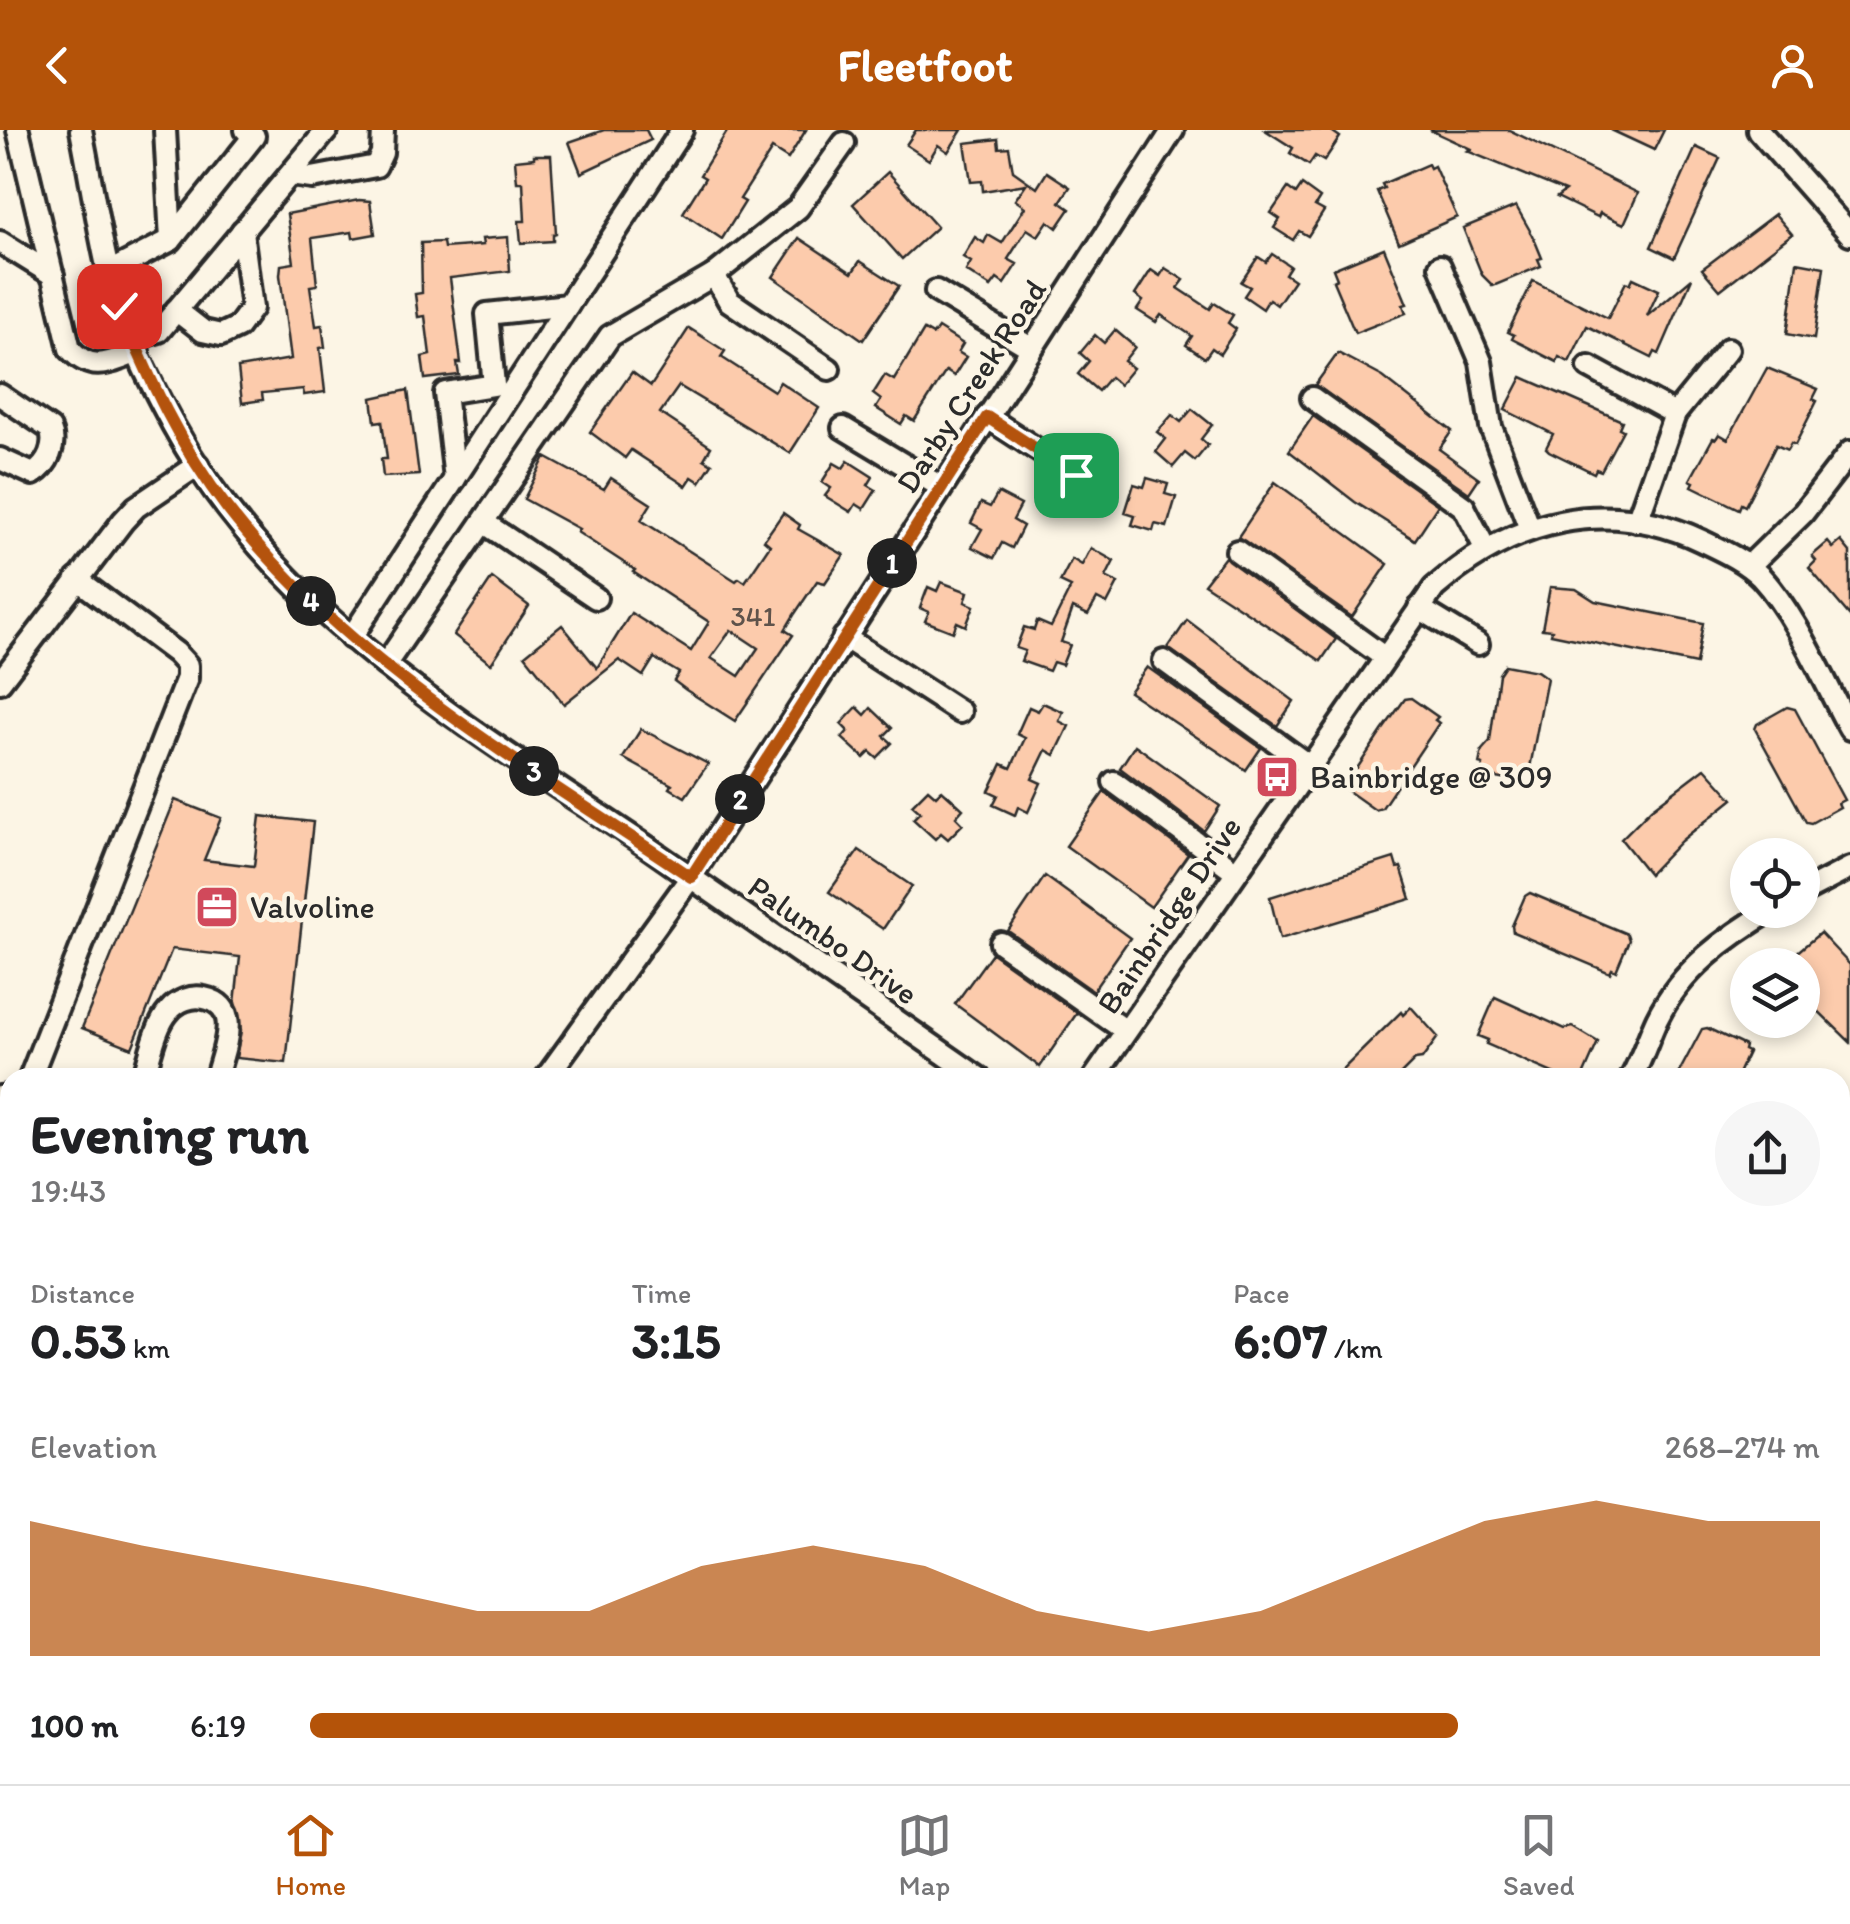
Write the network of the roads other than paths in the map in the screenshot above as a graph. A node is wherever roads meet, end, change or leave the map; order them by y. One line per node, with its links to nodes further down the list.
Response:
1 (18, 130): 18 (street)
2 (81, 130): 17 (street, Palumbo Drive)
3 (165, 130): 14 (street)
4 (327, 130): 11 (street)
5 (384, 130): 11 (street)
6 (682, 130): 21 (street)
7 (1173, 130): 24 (street, Darby Creek Road)
8 (1758, 130): 12 (street)
9 (253, 132): 14 (street)
10 (844, 143): 19 (street)
11 (290, 175): 13 (street)
12 (1847, 223)
13 (242, 231): 22 (street); 22 (street)
14 (171, 240): 17 (street)
15 (0, 242): 18 (street)
16 (1440, 266): 44 (street)
17 (109, 272): 23 (street, Palumbo Drive)
18 (53, 275): 23 (street)
19 (714, 275): 27 (street); 42 (street)
20 (936, 291): 24 (street)
21 (568, 304): 28 (street); 28 (street)
22 (176, 310): 23 (street)
23 (135, 346): 36 (street, Palumbo Drive)
24 (1031, 348): 32 (street, Darby Creek Road)
25 (1728, 349): 31 (street)
26 (1589, 366): 31 (street)
27 (829, 369)
28 (501, 391): 39 (street); 39 (street)
29 (0, 394): 35 (street)
30 (1312, 398): 45 (street)
31 (1675, 414): 43 (street)
32 (987, 417): 38 (street); 40 (street, Darby Creek Road)
33 (844, 428): 40 (street)
34 (1850, 452): 37 (street)
35 (0, 459)
36 (198, 465): 48 (street); 52 (street, Palumbo Drive)
37 (1835, 473): 41 (street); 47 (street)
38 (1076, 475)
39 (455, 479): 52 (street)
40 (941, 488): 51 (street, Darby Creek Road)
41 (1850, 492)
42 (482, 522): 49 (street); 56 (street)
43 (1638, 522): 44 (street, Bainbridge Drive); 47 (street, Bainbridge Drive)
44 (1530, 530): 45 (street, Bainbridge Drive)
45 (1485, 548): 50 (street, Bainbridge Drive)
46 (1237, 551): 54 (street)
47 (1749, 566): 59 (street, Bainbridge Drive)
48 (76, 579): 57 (street); 69 (street)
49 (596, 598)
50 (1419, 608): 53 (street); 54 (street, Bainbridge Drive)
51 (844, 637): 58 (street); 64 (street, Darby Creek Road)
52 (351, 638): 56 (street, Palumbo Drive)
53 (1478, 644)
54 (1384, 656): 60 (street, Bainbridge Drive)
55 (1164, 661): 60 (street)
56 (385, 665): 64 (street, Palumbo Drive)
57 (0, 682)
58 (960, 712)
59 (1850, 729)
60 (1308, 765): 63 (street, Bainbridge Drive)
61 (1114, 782): 63 (street)
62 (1850, 868): 65 (street)
63 (1236, 871): 68 (street, Bainbridge Drive)
64 (691, 877): 72 (street, Darby Creek Road); 73 (street, Palumbo Drive)
65 (1820, 884)
66 (1743, 928): 75 (street)
67 (1001, 943): 68 (street)
68 (1126, 1031): 74 (street, Bainbridge Drive)
69 (34, 1068)
70 (147, 1068): 71 (street)
71 (218, 1068)
72 (553, 1068)
73 (964, 1068)
74 (1101, 1068)
75 (1635, 1068)

